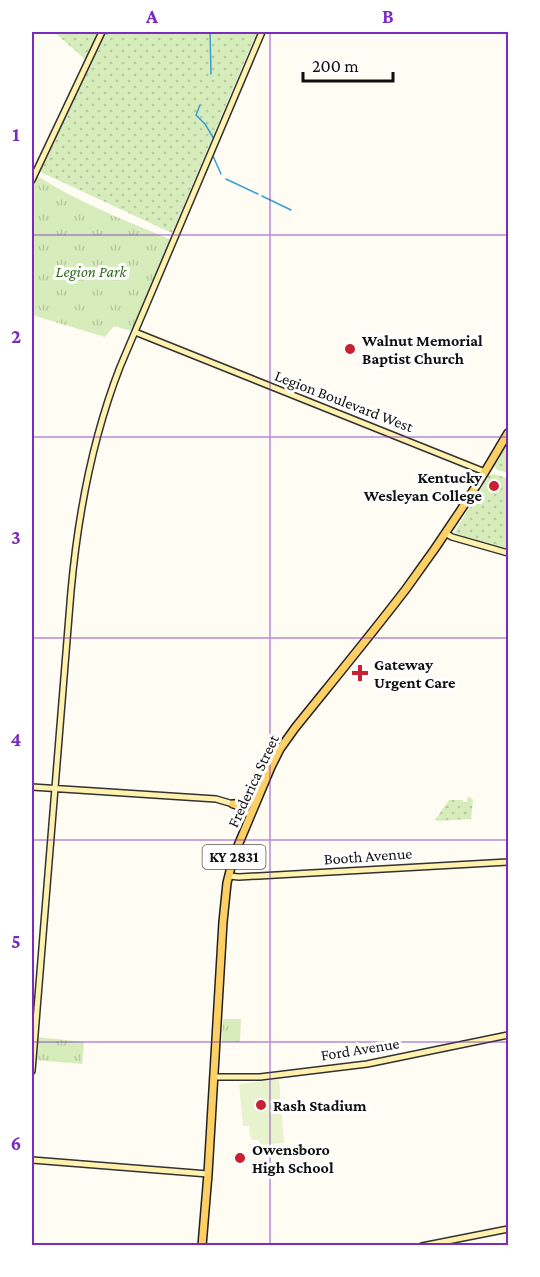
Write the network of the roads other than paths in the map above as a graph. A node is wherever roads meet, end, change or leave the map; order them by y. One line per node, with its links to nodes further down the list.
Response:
1 (102, 32): 3 (street)
2 (262, 32): 4 (street)
3 (32, 180)
4 (135, 332): 6 (street, Legion Boulevard West); 11 (street)
5 (508, 433): 6 (main road, Frederica Street / KY 2831)
6 (485, 471): 7 (main road, Frederica Street / KY 2831)
7 (445, 534): 8 (street); 9 (main road, Frederica Street / KY 2831)
8 (508, 553)
9 (265, 783): 12 (main road); 13 (main road, Frederica Street / KY 2831)
10 (32, 788): 11 (street)
11 (55, 789): 12 (street); 17 (street)
12 (233, 804): 13 (street)
13 (251, 815): 15 (main road, Frederica Street / KY 2831)
14 (508, 862): 15 (street, Booth Avenue)
15 (229, 876): 18 (main road, Frederica Street / KY 2831)
16 (508, 1035): 18 (street, Ford Avenue)
17 (32, 1071)
18 (214, 1077): 20 (main road, Frederica Street / KY 2831)
19 (32, 1160): 20 (street)
20 (208, 1174): 22 (main road, Frederica Street / KY 2831)
21 (508, 1229): 23 (street)
22 (202, 1245)
23 (422, 1245)

